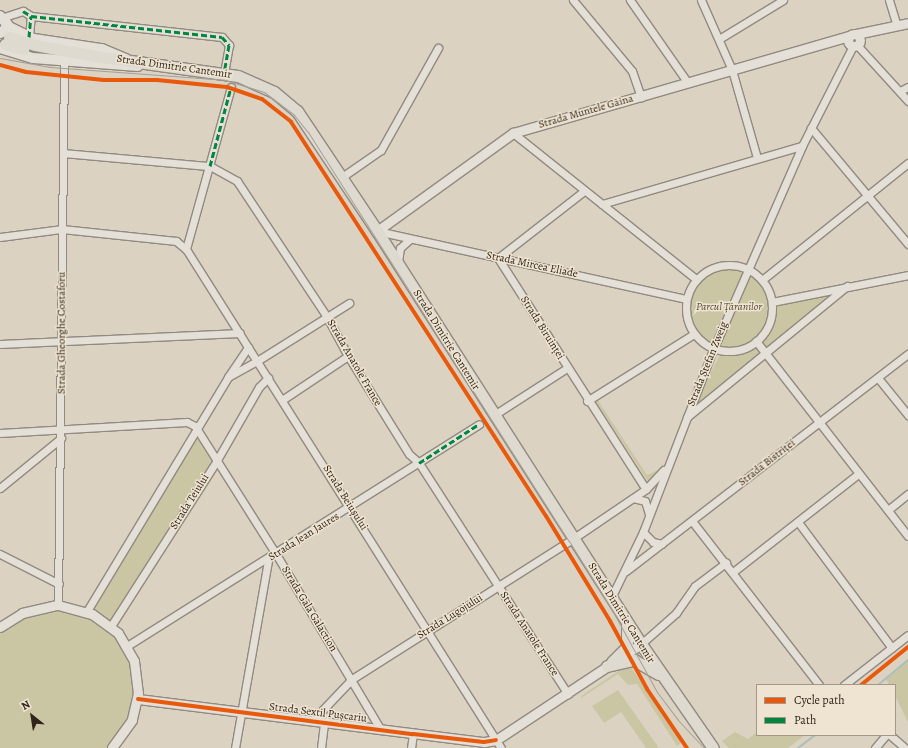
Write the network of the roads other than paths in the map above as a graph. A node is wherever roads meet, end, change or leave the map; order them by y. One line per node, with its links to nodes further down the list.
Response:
1 (573, 0): 23 (street)
2 (630, 0): 19 (street)
3 (701, 0): 11 (street)
4 (783, 0): 11 (street)
5 (889, 0): 8 (street)
6 (31, 16): 9 (street); 10 (street); 18 (street)
7 (908, 23): 8 (street, Strada Muntele Găina)
8 (897, 26): 12 (street, Strada Muntele Găina)
9 (4, 31): 10 (main road); 14 (main road); 15 (main road, Strada Dimitrie Cantemir)
10 (29, 37): 15 (main road)
11 (719, 39): 17 (street)
12 (854, 42): 17 (street, Strada Muntele Găina); 22 (street); 25 (street, Strada Ștefan Zweig)
13 (438, 48): 32 (street)
14 (64, 61): 16 (main road); 28 (street, Strada Gheorghe Costaforu)
15 (130, 61): 16 (main road, Strada Dimitrie Cantemir)
16 (154, 64): 18 (main road, Strada Dimitrie Cantemir)
17 (732, 70): 19 (street, Strada Muntele Găina); 29 (street)
18 (224, 72): 32 (main road, Strada Dimitrie Cantemir)
19 (688, 83): 23 (street, Strada Muntele Găina)
20 (231, 87): 31 (street)
21 (908, 87): 22 (street)
22 (900, 91): 24 (street)
23 (641, 97): 26 (street, Strada Muntele Găina)
24 (908, 101)
25 (811, 128): 27 (street, Strada Ștefan Zweig); 34 (street)
26 (513, 133): 33 (street); 37 (street, Strada Muntele Găina)
27 (802, 146): 29 (street); 44 (street, Strada Ștefan Zweig)
28 (63, 153): 31 (street, Strada Anatole France); 36 (street, Strada Gheorghe Costaforu)
29 (757, 158): 35 (street)
30 (908, 163): 34 (street)
31 (210, 166): 41 (street); 52 (street, Strada Anatole France)
32 (342, 177): 37 (main road, Strada Dimitrie Cantemir)
33 (584, 191): 35 (street); 42 (street)
34 (867, 195): 40 (street); 47 (street)
35 (602, 204): 46 (street)
36 (62, 229): 38 (street); 41 (street); 55 (street, Strada Gheorghe Costaforu)
37 (377, 231): 39 (street, Strada Mircea Eliade); 43 (main road, Strada Dimitrie Cantemir)
38 (0, 237)
39 (410, 239): 42 (street, Strada Mircea Eliade); 43 (street)
40 (908, 244)
41 (186, 249): 53 (street, Strada Beiușului)
42 (498, 258): 49 (street, Strada Mircea Eliade); 64 (street, Strada Biruinței)
43 (398, 264): 70 (main road, Strada Dimitrie Cantemir)
44 (748, 269): 46 (street); 47 (street); 59 (street, Strada Ștefan Zweig)
45 (908, 275): 48 (street)
46 (696, 279): 49 (street)
47 (762, 280): 50 (street)
48 (847, 286): 50 (street); 60 (street)
49 (686, 299): 54 (street)
50 (772, 302): 56 (street)
51 (349, 303): 52 (street)
52 (327, 317): 62 (street, Strada Anatole France); 63 (street)
53 (240, 333): 55 (street); 58 (street, Strada Beiușului)
54 (694, 334): 59 (street); 69 (street)
55 (62, 341): 57 (street); 77 (street, Strada Gheorghe Costaforu)
56 (756, 341): 59 (street); 60 (street)
57 (0, 344)
58 (248, 347): 63 (street, Strada Beiușului); 65 (street)
59 (714, 348): 72 (street, Strada Ștefan Zweig)
60 (765, 353): 72 (street); 74 (street)
61 (908, 354): 67 (street, Strada Bistriței)
62 (348, 356): 68 (street); 80 (street, Strada Anatole France)
63 (257, 362): 65 (street); 66 (street, Strada Beiușului)
64 (567, 368): 69 (street, Strada Biruinței); 70 (street)
65 (228, 377): 75 (street)
66 (268, 378): 68 (street, Strada Beiușului); 78 (street, Strada Teiului)
67 (878, 378): 71 (street); 74 (street, Strada Bistriței)
68 (282, 400): 86 (street, Strada Beiușului)
69 (587, 401): 83 (street, Strada Biruinței)
70 (494, 415): 93 (main road, Strada Dimitrie Cantemir)
71 (908, 415)
72 (687, 417): 79 (street, Strada Ștefan Zweig)
73 (480, 424): 80 (street, Strada Jean Jaures)
74 (819, 424): 81 (street); 89 (street, Strada Bistriței)
75 (197, 429): 77 (street); 78 (street, Strada Gala Galaction); 105 (street)
76 (0, 433): 77 (street)
77 (61, 434): 82 (street); 101 (street, Strada Gheorghe Costaforu)
78 (217, 460): 96 (street, Strada Gala Galaction); 107 (street, Strada Teiului)
79 (670, 462): 83 (street, Strada Lugojului); 88 (street, Strada Ștefan Zweig)
80 (420, 463): 86 (street, Strada Jean Jaures); 102 (street, Strada Anatole France)
81 (858, 474): 87 (street); 90 (street)
82 (0, 488)
83 (646, 489): 85 (street, Strada Lugojului)
84 (908, 494): 87 (street)
85 (633, 498): 88 (street); 93 (street, Strada Lugojului)
86 (351, 507): 96 (street, Strada Jean Jaures); 109 (street, Strada Beiușului)
87 (888, 510): 92 (street)
88 (649, 516): 91 (street, Strada Ștefan Zweig)
89 (692, 521): 94 (street, Strada Bistriței); 98 (street)
90 (798, 522): 100 (street); 113 (street)
91 (643, 532): 94 (street); 99 (street, Strada Ștefan Zweig)
92 (908, 536)
93 (574, 538): 102 (street, Strada Lugojului); 103 (main road, Strada Dimitrie Cantemir)
94 (662, 544): 99 (street, Strada Bistriței)
95 (0, 554): 101 (street)
96 (276, 554): 97 (street, Strada Jean Jaures); 115 (street, Strada Gala Galaction)
97 (268, 560): 112 (street, Strada Jean Jaures); 121 (street)
98 (726, 563): 100 (street); 111 (street)
99 (625, 571): 103 (street, Strada Ștefan Zweig)
100 (733, 572): 117 (street)
101 (59, 584): 104 (street, Strada Gheorghe Costaforu)
102 (498, 587): 109 (street, Strada Lugojului); 119 (street, Strada Anatole France)
103 (611, 598): 106 (main road, Strada Dimitrie Cantemir)
104 (58, 605): 105 (street); 108 (street)
105 (87, 611): 107 (street)
106 (627, 622): 111 (main road, Strada Dimitrie Cantemir); 114 (main road)
107 (111, 626): 112 (street)
108 (0, 627)
109 (428, 631): 115 (street, Strada Lugojului); 128 (street, Strada Beiușului)
110 (908, 635): 113 (street)
111 (641, 644): 114 (street, Strada Sextil Pușcariu); 116 (main road, Strada Dimitrie Cantemir)
112 (127, 646): 120 (street)
113 (892, 648): 118 (street)
114 (607, 666): 116 (main road); 119 (street, Strada Sextil Pușcariu)
115 (352, 679): 122 (street, Strada Lugojului); 124 (street, Strada Gala Galaction)
116 (665, 681): 133 (main road, Strada Dimitrie Cantemir)
117 (818, 684)
118 (845, 684)
119 (568, 694): 128 (street, Strada Sextil Pușcariu)
120 (138, 698): 121 (street, Strada Sextil Pușcariu); 129 (street)
121 (240, 712): 122 (street, Strada Sextil Pușcariu); 130 (street)
122 (312, 721): 123 (street, Strada Sextil Pușcariu)
123 (324, 722): 124 (street, Strada Sextil Pușcariu); 131 (street)
124 (381, 730): 125 (street, Strada Sextil Pușcariu)
125 (413, 734): 128 (street, Strada Sextil Pușcariu); 132 (street)
126 (885, 736): 134 (street)
127 (891, 736): 135 (street)
128 (498, 745)
129 (112, 748)
130 (235, 748)
131 (321, 748)
132 (411, 748)
133 (713, 748)
134 (875, 748)
135 (905, 748)

